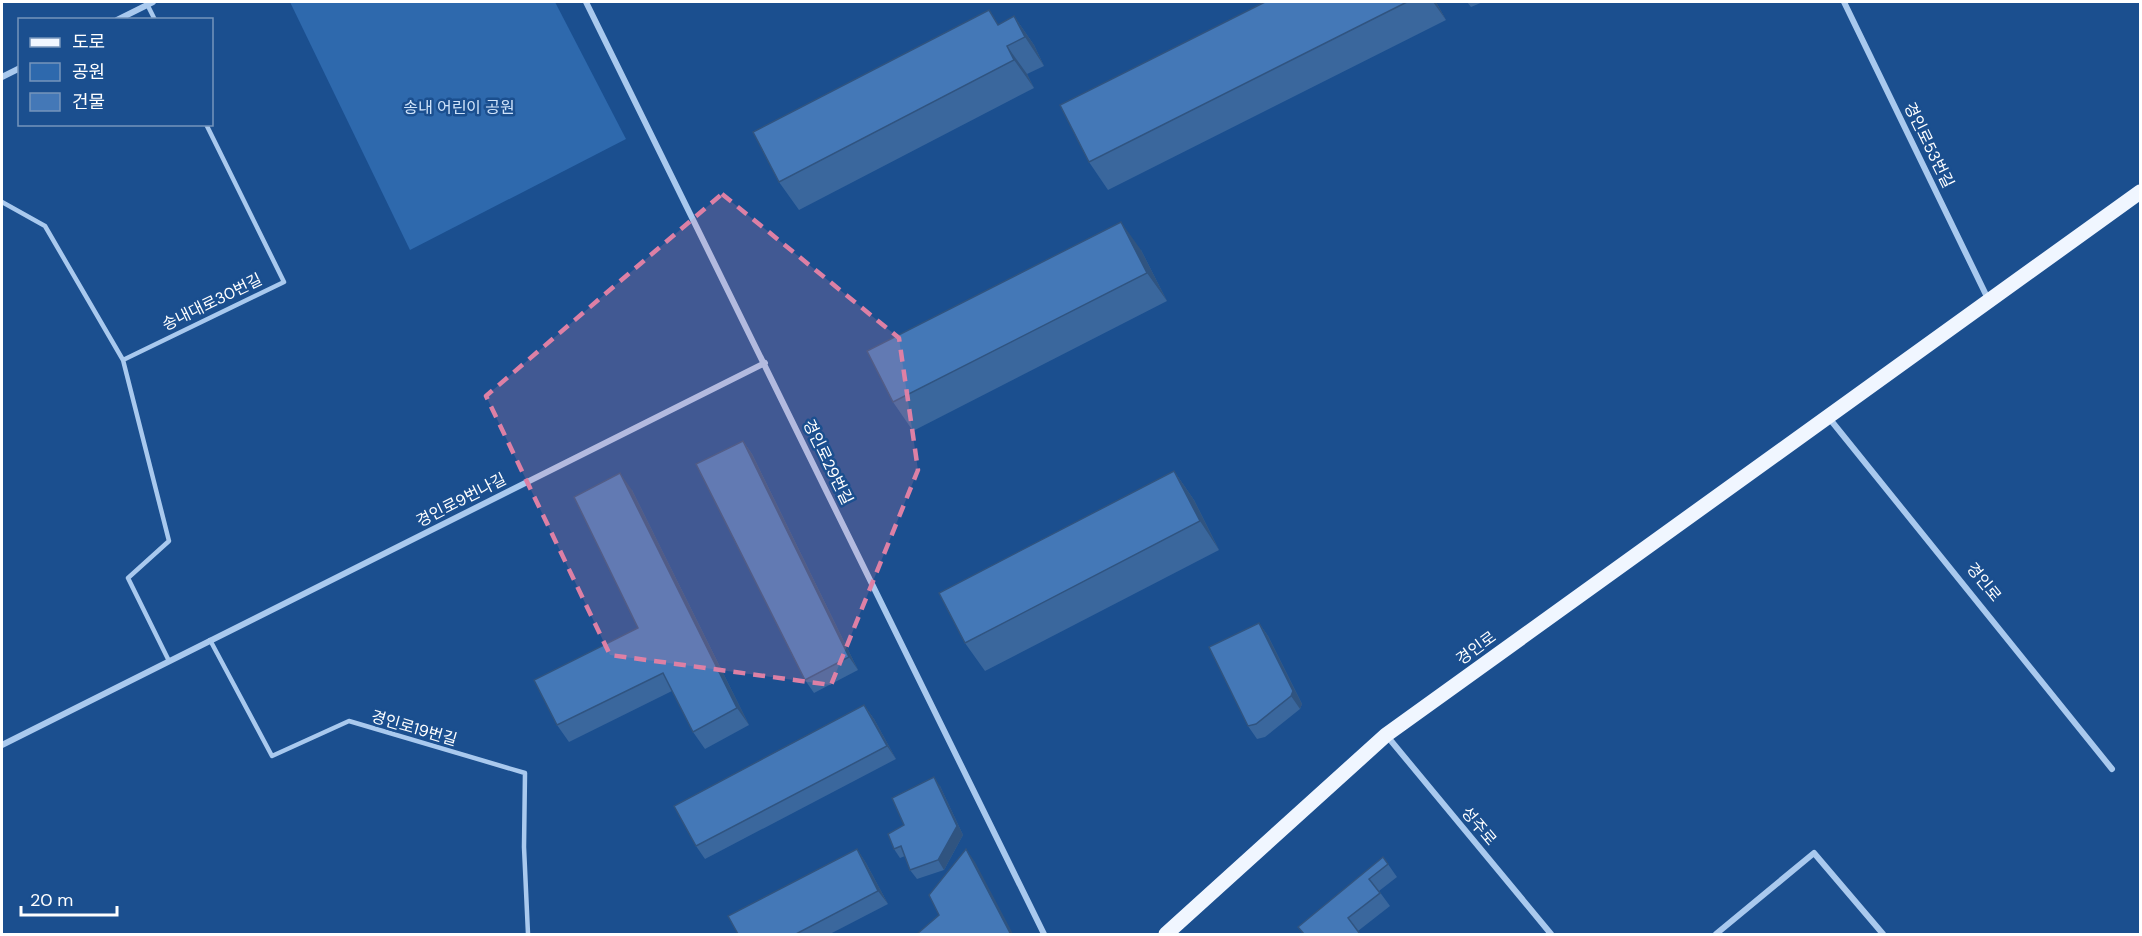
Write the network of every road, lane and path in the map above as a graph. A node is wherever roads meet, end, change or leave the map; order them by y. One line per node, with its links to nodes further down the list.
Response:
1 (586, 2): 13 (street, 경인로29번길)
2 (1844, 2): 11 (street, 경인로53번길)
3 (150, 3): 4 (street); 5 (lane)
4 (121, 18)
5 (154, 18)
6 (18, 69): 7 (street)
7 (2, 77)
8 (208, 126): 12 (lane, 송내대로30번길)
9 (2140, 192): 11 (main road, 경인로)
10 (2, 202): 12 (lane)
11 (1989, 301): 14 (main road, 경인로)
12 (123, 360): 16 (lane)
13 (765, 363): 15 (street, 경인로9번나길); 21 (street, 경인로29번길)
14 (1828, 417): 17 (main road, 경인로); 19 (street, 경인로)
15 (210, 640): 16 (street, 경인로9번나길); 20 (lane, 경인로19번길)
16 (169, 662): 18 (street, 경인로9번나길)
17 (1386, 735): 22 (main road, 경인로); 23 (street, 성주로)
18 (2, 745)
19 (2112, 769)
20 (528, 934)
21 (1044, 934)
22 (1166, 934)
23 (1551, 934)
24 (1716, 934): 25 (street)
25 (1883, 934)

